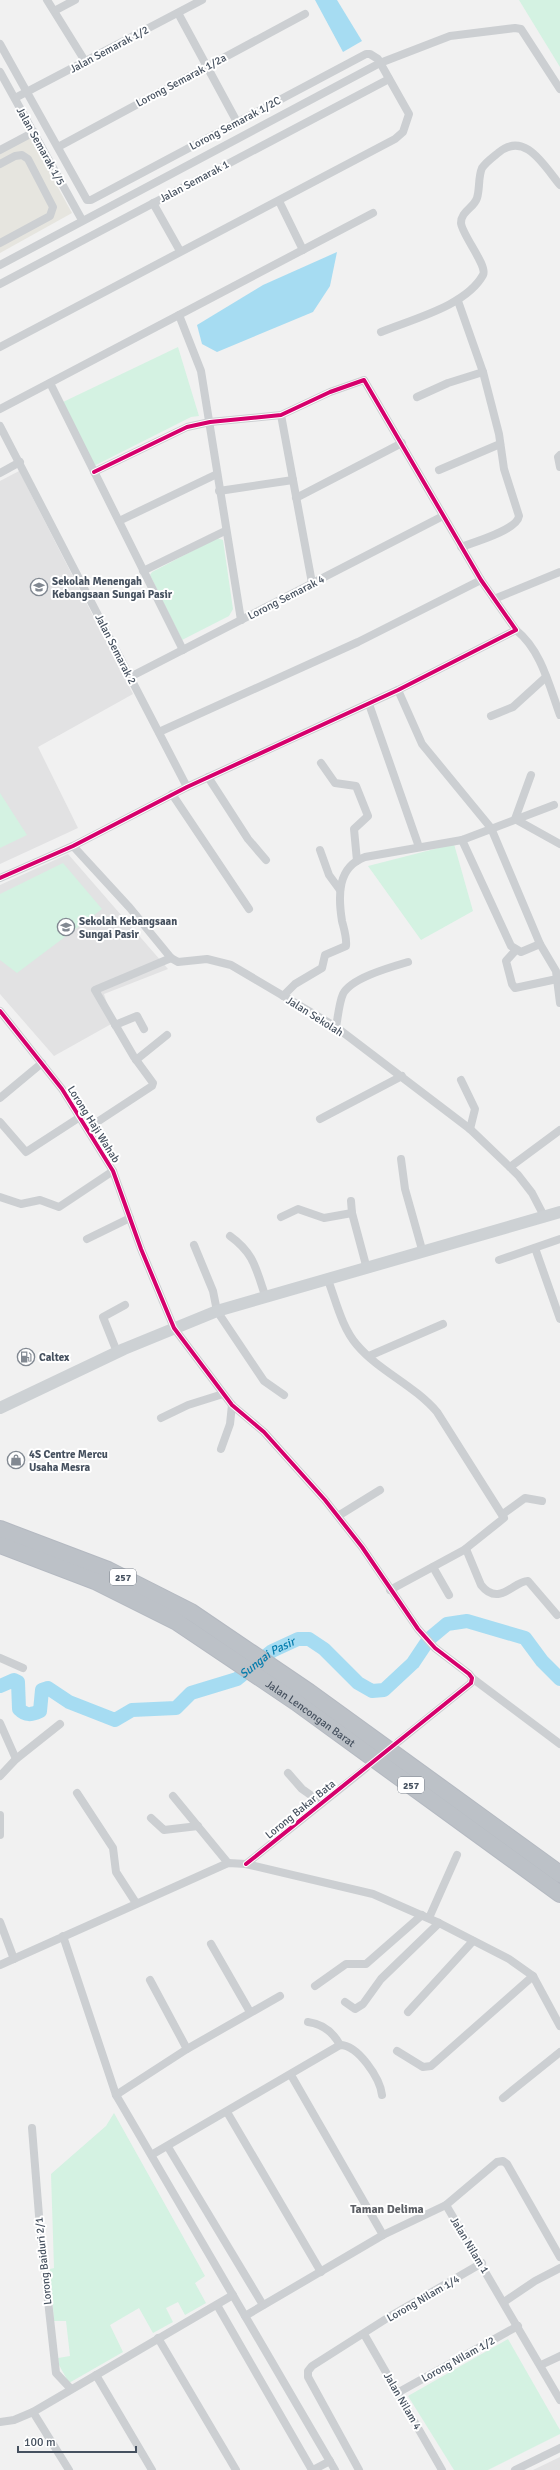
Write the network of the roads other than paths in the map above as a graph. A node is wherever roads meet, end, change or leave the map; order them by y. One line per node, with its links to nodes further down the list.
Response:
1 (48, 0): 4 (street)
2 (74, 0): 4 (street)
3 (202, 0): 5 (street, Jalan Semarak 1/2)
4 (56, 10): 8 (street)
5 (178, 12): 8 (street, Jalan Semarak 1/2); 10 (street)
6 (305, 14): 10 (street, Lorong Semarak 1/2a)
7 (0, 44): 14 (street)
8 (85, 61): 14 (street, Jalan Semarak 1/2)
9 (380, 63): 12 (street); 13 (street, Jalan Semarak 1); 16 (street, Lorong Semarak 1/2C); 25 (street, Jalan Semarak 1)
10 (207, 66): 16 (street); 18 (street, Lorong Semarak 1/2a)
11 (0, 72): 15 (street, Jalan Semarak 1/5)
12 (389, 79): 22 (street); 23 (street, Jalan Semarak 1)
13 (560, 89)
14 (28, 91): 15 (street, Jalan Semarak 1/2); 18 (street)
15 (15, 98): 17 (street, Jalan Semarak 1/5)
16 (237, 122): 18 (street, Lorong Semarak 1/2C)
17 (34, 132): 19 (street); 25 (street, Jalan Semarak 1/5)
18 (58, 147)
19 (0, 150)
20 (0, 164): 26 (street)
21 (560, 185): 31 (street)
22 (279, 201): 27 (street); 28 (street)
23 (154, 203): 28 (street); 30 (street, Jalan Semarak 1)
24 (373, 213): 27 (street)
25 (82, 220): 29 (street, Jalan Semarak 1)
26 (0, 243)
27 (303, 250): 32 (street)
28 (180, 251): 34 (street)
29 (0, 265)
30 (0, 284)
31 (458, 301): 33 (street); 35 (street)
32 (179, 315): 36 (street); 40 (street)
33 (381, 332)
34 (0, 347)
35 (483, 372): 37 (street); 43 (street)
36 (50, 383): 38 (street); 48 (street)
37 (418, 397)
38 (0, 409)
39 (281, 415): 40 (street); 42 (street); 51 (street)
40 (210, 422): 48 (street); 50 (street)
41 (0, 426): 45 (street, Jalan Semarak 2)
42 (402, 443): 53 (street); 54 (street)
43 (500, 444): 47 (street); 57 (street)
44 (560, 455): 46 (street)
45 (20, 462): 49 (street); 66 (street, Jalan Semarak 2)
46 (560, 467)
47 (439, 470)
48 (94, 472): 55 (street)
49 (0, 473)
50 (217, 474): 52 (street); 55 (street)
51 (293, 480): 52 (street); 53 (street)
52 (219, 491): 56 (street)
53 (296, 498): 61 (street)
54 (443, 516): 57 (street); 61 (street, Lorong Semarak 4)
55 (119, 522): 58 (street)
56 (225, 531): 58 (street); 63 (street)
57 (461, 547): 60 (street)
58 (143, 571): 65 (street)
59 (560, 572): 62 (street)
60 (480, 580): 62 (street); 72 (street)
61 (312, 583): 63 (street, Lorong Semarak 4)
62 (494, 599): 64 (street)
63 (241, 620): 65 (street, Lorong Semarak 4)
64 (516, 630): 67 (street); 68 (street)
65 (183, 650): 66 (street, Lorong Semarak 4)
66 (130, 677): 72 (street, Jalan Semarak 2)
67 (546, 677): 70 (street); 71 (street)
68 (398, 690): 69 (street); 80 (street)
69 (369, 704): 75 (street); 84 (street)
70 (560, 715)
71 (491, 716)
72 (158, 732): 76 (street, Jalan Semarak 2)
73 (321, 763): 87 (street)
74 (531, 775): 79 (street)
75 (208, 777): 76 (street); 86 (street)
76 (187, 786): 77 (street)
77 (172, 794): 83 (street); 90 (street)
78 (554, 805): 79 (street)
79 (516, 819): 80 (street); 82 (street)
80 (491, 828): 81 (street); 91 (street)
81 (462, 840): 84 (street); 92 (street)
82 (560, 844)
83 (73, 846): 88 (street); 93 (street)
84 (419, 847): 87 (street)
85 (320, 850): 89 (street)
86 (266, 860)
87 (357, 861): 89 (street)
88 (0, 878)
89 (340, 890): 96 (street)
90 (249, 909)
91 (540, 944): 92 (street); 95 (street)
92 (515, 951): 95 (street)
93 (171, 958): 96 (street, Jalan Sekolah); 99 (street)
94 (408, 962): 100 (street)
95 (557, 974): 97 (street)
96 (283, 996): 100 (street, Jalan Sekolah)
97 (560, 1003)
98 (0, 1011): 104 (street, Lorong Haji Wahab)
99 (116, 1025): 101 (street); 103 (street)
100 (336, 1027): 105 (street, Jalan Sekolah)
101 (144, 1029)
102 (168, 1035): 103 (street)
103 (136, 1060): 111 (street)
104 (42, 1063): 107 (street); 108 (street, Lorong Haji Wahab)
105 (402, 1076): 109 (street); 112 (street, Jalan Sekolah)
106 (461, 1080): 112 (street)
107 (0, 1098)
108 (80, 1117): 110 (street); 111 (street, Lorong Haji Wahab)
109 (320, 1119)
110 (0, 1122)
111 (88, 1128): 116 (street, Lorong Haji Wahab)
112 (470, 1129): 115 (street, Jalan Sekolah)
113 (560, 1130): 115 (street)
114 (402, 1159): 129 (street)
115 (510, 1167): 123 (street, Jalan Sekolah)
116 (113, 1172): 117 (street); 122 (street, Lorong Haji Wahab)
117 (0, 1198)
118 (351, 1201): 120 (street)
119 (560, 1212): 123 (main road)
120 (352, 1213): 121 (street); 131 (street)
121 (281, 1217)
122 (130, 1218): 125 (street); 138 (street, Lorong Haji Wahab)
123 (545, 1218): 129 (main road)
124 (230, 1236): 133 (street)
125 (87, 1239)
126 (560, 1239): 128 (street)
127 (194, 1245): 135 (street)
128 (535, 1248): 130 (street); 136 (street)
129 (423, 1254): 131 (main road)
130 (499, 1260)
131 (367, 1269): 132 (main road)
132 (328, 1280): 133 (main road); 140 (street)
133 (266, 1298): 135 (main road)
134 (126, 1305): 139 (street)
135 (217, 1311): 138 (main road); 142 (street)
136 (560, 1319)
137 (443, 1324): 140 (street)
138 (174, 1328): 139 (main road); 141 (street, Lorong Haji Wahab)
139 (117, 1352): 144 (main road)
140 (370, 1356): 149 (street)
141 (222, 1394): 143 (street, Lorong Haji Wahab); 145 (street)
142 (284, 1395)
143 (232, 1406): 146 (street); 150 (street, Lorong Haji Wahab)
144 (0, 1408)
145 (161, 1418)
146 (221, 1449)
147 (380, 1490): 150 (street)
148 (542, 1501): 149 (street)
149 (503, 1514): 153 (street)
150 (338, 1516): 155 (street, Lorong Haji Wahab)
151 (0, 1529): 158 (highway, Jalan Lencongan Barat / 257)
152 (0, 1545): 158 (highway, Jalan Lencongan Barat / 257)
153 (466, 1549): 154 (street); 157 (street)
154 (433, 1567): 155 (street); 156 (street)
155 (390, 1590): 162 (street, Lorong Haji Wahab)
156 (449, 1595)
157 (557, 1615)
158 (233, 1649): 161 (highway, Jalan Lencongan Barat / 257)
159 (0, 1658): 160 (street)
160 (22, 1668)
161 (265, 1671): 181 (highway, Jalan Lencongan Barat / 257); 182 (highway, Jalan Lencongan Barat / 257)
162 (472, 1678): 165 (street); 166 (street)
163 (0, 1723): 167 (street)
164 (60, 1724): 167 (street)
165 (398, 1742)
166 (560, 1744)
167 (16, 1759): 170 (street)
168 (366, 1768): 173 (street, Lorong Bakar Bata)
169 (288, 1773): 173 (street)
170 (0, 1776)
171 (77, 1793): 183 (street)
172 (172, 1796): 176 (street)
173 (322, 1803): 180 (street, Lorong Bakar Bata)
174 (0, 1815): 177 (street)
175 (151, 1818): 176 (street)
176 (198, 1826): 179 (street)
177 (0, 1835)
178 (457, 1855): 184 (street)
179 (228, 1863): 180 (street); 183 (street)
180 (246, 1864): 184 (street)
181 (560, 1874)
182 (560, 1894)
183 (136, 1903): 187 (street)
184 (425, 1917): 186 (street); 194 (street)
185 (0, 1922): 190 (street)
186 (439, 1923): 188 (street); 196 (street)
187 (63, 1936): 190 (street); 206 (street)
188 (473, 1941): 192 (street); 198 (street)
189 (212, 1944): 197 (street)
190 (14, 1959): 191 (street)
191 (0, 1965)
192 (533, 1976): 200 (street); 203 (street)
193 (150, 1980): 202 (street)
194 (315, 1986)
195 (280, 1996): 197 (street)
196 (345, 2002)
197 (250, 2012): 202 (street)
198 (408, 2012)
199 (308, 2022): 201 (street)
200 (560, 2026)
201 (340, 2045): 205 (street); 207 (street)
202 (188, 2049): 206 (street)
203 (397, 2051)
204 (560, 2052): 208 (street)
205 (291, 2075): 209 (street); 214 (street)
206 (116, 2095): 212 (street)
207 (382, 2095)
208 (503, 2098)
209 (227, 2112): 211 (street); 218 (street)
210 (32, 2128): 230 (street, Lorong Baiduri 2/1)
211 (168, 2147): 212 (street); 222 (street)
212 (153, 2154): 219 (street)
213 (446, 2205): 214 (street, Jalan Nilam 1); 215 (street); 216 (street, Jalan Nilam 1)
214 (383, 2235): 218 (street, Jalan Nilam 1)
215 (560, 2257)
216 (482, 2263): 220 (street, Jalan Nilam 1); 225 (street, Lorong Nilam 1/4)
217 (560, 2268): 220 (street)
218 (321, 2272): 222 (street, Jalan Nilam 1)
219 (233, 2295): 221 (street); 223 (street)
220 (504, 2302): 224 (street, Jalan Nilam 1)
221 (217, 2305): 226 (street); 240 (street)
222 (263, 2305): 223 (street, Jalan Nilam 1)
223 (245, 2316): 236 (street)
224 (518, 2326): 228 (street, Jalan Nilam 1); 231 (street, Lorong Nilam 1/2)
225 (364, 2334): 231 (street, Jalan Nilam 4); 242 (street, Lorong Nilam 1/4)
226 (158, 2338): 229 (street); 239 (street)
227 (560, 2356): 228 (street)
228 (541, 2365): 232 (street, Jalan Nilam 1)
229 (96, 2375): 230 (street); 238 (street)
230 (71, 2389): 233 (street)
231 (398, 2392): 243 (street, Jalan Nilam 4)
232 (560, 2400)
233 (33, 2412): 234 (street); 237 (street)
234 (0, 2422)
235 (560, 2448): 244 (street)
236 (330, 2460): 240 (street); 241 (street)
237 (69, 2470)
238 (152, 2470)
239 (236, 2470)
240 (312, 2470)
241 (335, 2470)
242 (359, 2470)
243 (442, 2470)
244 (515, 2470)

